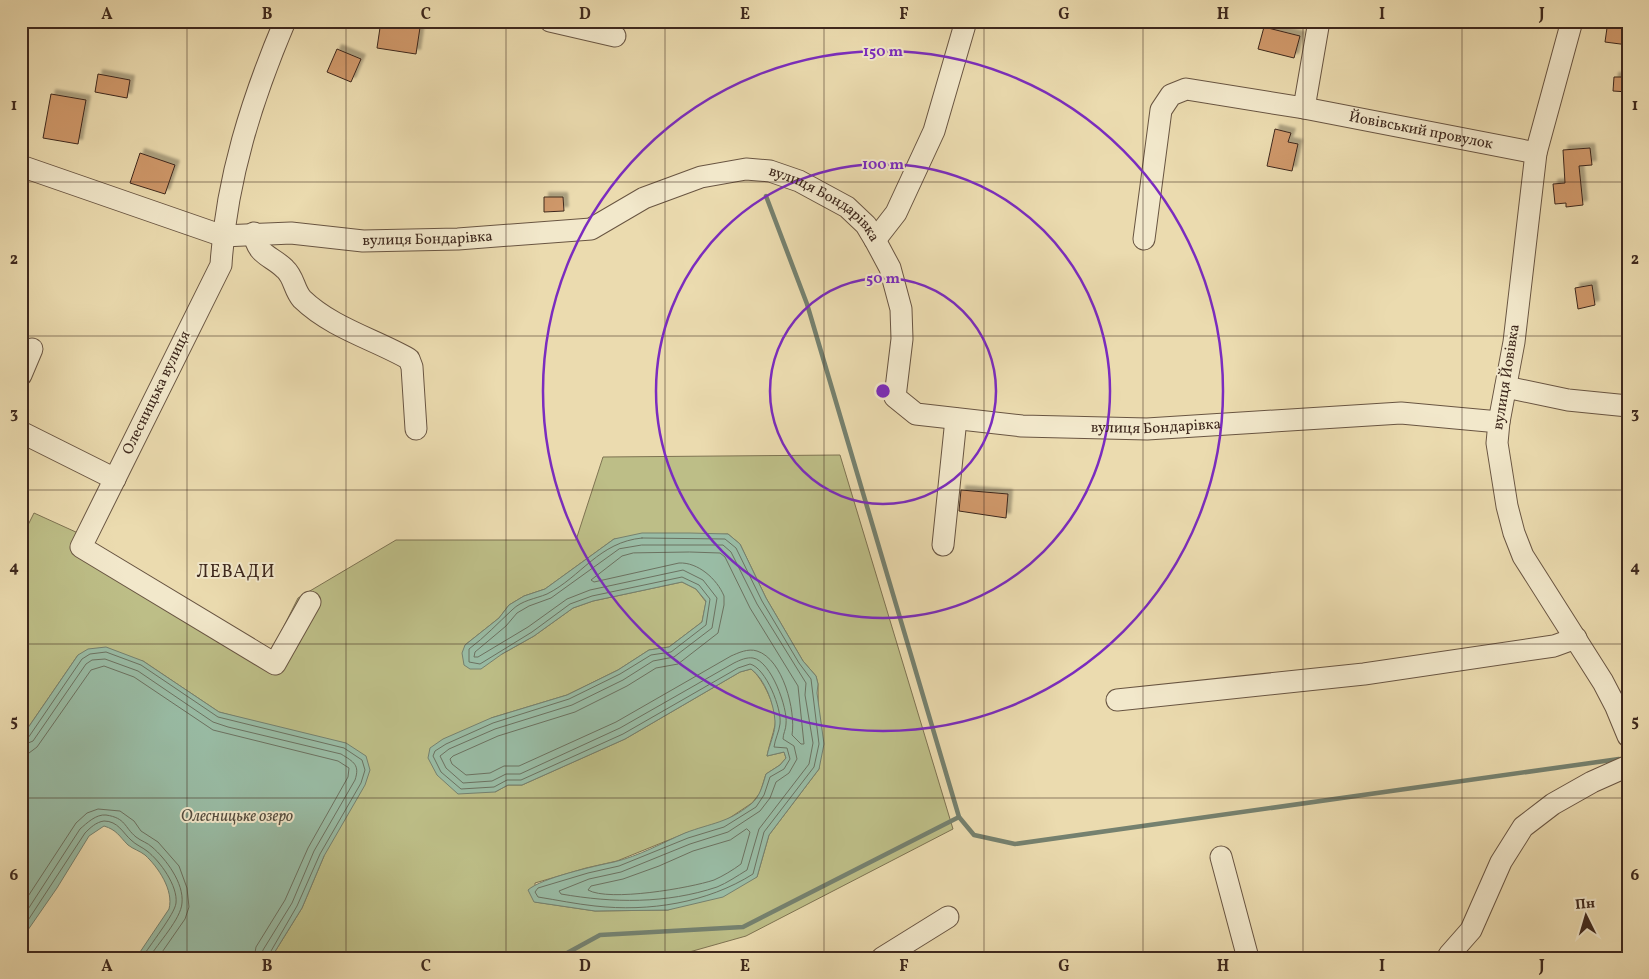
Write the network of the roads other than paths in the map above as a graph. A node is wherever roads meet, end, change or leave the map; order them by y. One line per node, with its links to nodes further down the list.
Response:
1 (286, 21): 11 (street, Олесницька вулиця)
2 (550, 21): 6 (street)
3 (966, 21): 13 (street)
4 (1319, 21): 7 (street)
5 (1572, 21): 8 (street, вулиця Йовівка)
6 (615, 36)
7 (1304, 108): 8 (street, Йовівський провулок); 12 (street, Йовівський провулок)
8 (1536, 153): 16 (street, вулиця Йовівка)
9 (21, 166): 11 (street, вулиця Бондарівка)
10 (254, 233): 11 (street, вулиця Бондарівка); 13 (street, вулиця Бондарівка); 20 (street)
11 (222, 236): 22 (street, Олесницька вулиця)
12 (1144, 239)
13 (875, 240): 18 (street, вулиця Бондарівка)
14 (32, 349): 15 (street)
15 (21, 375)
16 (1506, 387): 17 (street); 19 (street, вулиця Йовівка)
17 (1628, 406)
18 (956, 419): 19 (street, вулиця Бондарівка); 23 (street)
19 (1499, 422): 25 (street, вулиця Йовівка)
20 (416, 429)
21 (21, 432): 22 (street)
22 (115, 479): 24 (street, Олесницька вулиця)
23 (943, 544)
24 (310, 602)
25 (1576, 638): 26 (street); 27 (street, вулиця Йовівка)
26 (1117, 700)
27 (1628, 736)
28 (1628, 766): 31 (street)
29 (1221, 857): 33 (street)
30 (948, 917): 32 (street)
31 (1449, 955)
32 (882, 958)
33 (1248, 958)

